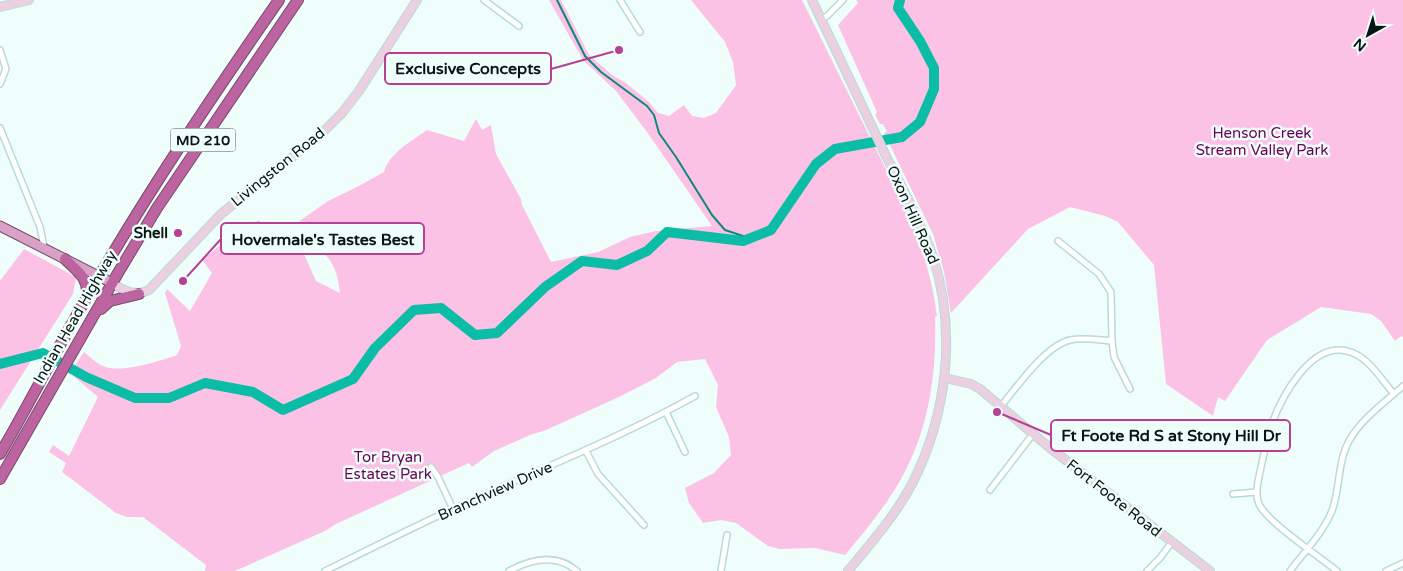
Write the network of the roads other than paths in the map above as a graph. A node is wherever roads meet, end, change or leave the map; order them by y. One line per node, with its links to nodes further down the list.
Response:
1 (29, 0): 9 (main road)
2 (278, 0): 20 (highway, Indian Head Highway / MD 210)
3 (298, 0): 21 (highway, Indian Head Highway / MD 210)
4 (417, 0): 22 (main road, Livingston Road)
5 (484, 0): 11 (street)
6 (620, 0): 12 (street)
7 (812, 0): 10 (main road, Oxon Hill Road)
8 (842, 0): 10 (street)
9 (0, 7)
10 (821, 19): 26 (main road, Oxon Hill Road)
11 (519, 26)
12 (640, 32)
13 (0, 50): 14 (street)
14 (0, 84)
15 (0, 128): 18 (street)
16 (0, 226): 18 (main road)
17 (1058, 241): 25 (street)
18 (44, 248): 19 (main road)
19 (65, 259): 20 (main road); 23 (highway)
20 (100, 276): 21 (main road); 23 (highway, Indian Head Highway / MD 210)
21 (112, 283): 22 (main road); 24 (highway, Indian Head Highway / MD 210)
22 (139, 294): 24 (highway)
23 (86, 297): 36 (highway, Indian Head Highway / MD 210)
24 (86, 327): 38 (highway, Indian Head Highway / MD 210)
25 (1112, 341): 28 (street); 31 (street)
26 (945, 378): 31 (main road, Fort Foote Road); 52 (main road, Oxon Hill Road)
27 (1403, 386): 29 (street)
28 (1130, 389)
29 (1394, 394): 40 (street); 46 (street)
30 (696, 396): 32 (street, Branchview Drive)
31 (1001, 406): 33 (main road, Fort Foote Road)
32 (666, 412): 34 (street, Branchview Drive); 35 (street)
33 (1033, 434): 39 (street); 45 (main road, Fort Foote Road)
34 (586, 451): 42 (street, Branchview Drive); 43 (street)
35 (685, 452)
36 (0, 454)
37 (431, 467): 42 (street)
38 (0, 479)
39 (990, 490)
40 (1257, 492): 41 (street); 46 (street)
41 (1234, 494)
42 (453, 508): 48 (street, Branchview Drive)
43 (644, 525)
44 (727, 535): 51 (street)
45 (1172, 542): 53 (street); 54 (main road, Fort Foote Road)
46 (1307, 548): 55 (street); 56 (street)
47 (1403, 563): 57 (street)
48 (325, 571)
49 (509, 571): 50 (street)
50 (577, 571)
51 (721, 571)
52 (848, 571)
53 (1147, 571)
54 (1210, 571)
55 (1290, 571)
56 (1337, 571)
57 (1386, 571)

